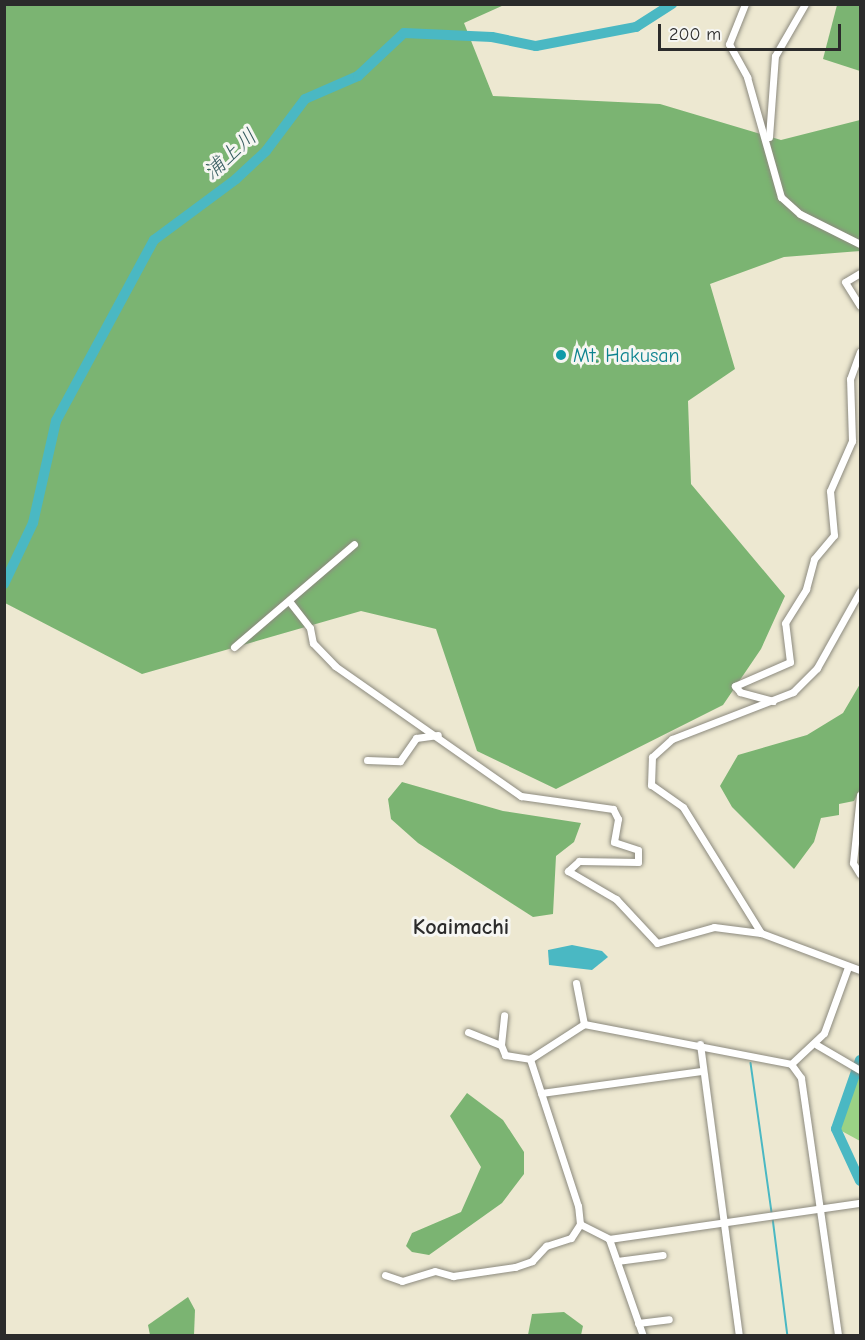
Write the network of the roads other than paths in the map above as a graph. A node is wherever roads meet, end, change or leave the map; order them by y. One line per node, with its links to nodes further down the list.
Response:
1 (745, 4): 3 (street)
2 (806, 4): 3 (street)
3 (768, 141): 4 (street)
4 (861, 244)
5 (861, 273): 6 (street)
6 (861, 306)
7 (861, 352): 12 (street)
8 (354, 544): 10 (street)
9 (861, 591): 12 (street)
10 (289, 601): 11 (street); 13 (street)
11 (234, 647)
12 (773, 701): 17 (street)
13 (438, 735): 14 (street); 17 (street)
14 (367, 760)
15 (861, 795): 16 (street)
16 (860, 873)
17 (761, 933): 18 (street)
18 (848, 967): 19 (street); 26 (street)
19 (861, 970)
20 (576, 983): 22 (street)
21 (504, 1015): 25 (street)
22 (584, 1024): 24 (street); 27 (street)
23 (468, 1032): 25 (street)
24 (700, 1044): 28 (street); 30 (street)
25 (501, 1045): 27 (street)
26 (817, 1045): 28 (street); 29 (street)
27 (530, 1059): 31 (street)
28 (791, 1064): 33 (street)
29 (861, 1070)
30 (701, 1071): 31 (street); 34 (street)
31 (541, 1093): 35 (street)
32 (861, 1203): 33 (street)
33 (820, 1209): 34 (street); 44 (street)
34 (723, 1223): 36 (street); 43 (street)
35 (580, 1224): 36 (street); 39 (street)
36 (609, 1239): 38 (street)
37 (663, 1255): 38 (street)
38 (617, 1261): 41 (street)
39 (385, 1275)
40 (669, 1319): 41 (street)
41 (638, 1323): 42 (street)
42 (643, 1335)
43 (738, 1335)
44 (838, 1335)

